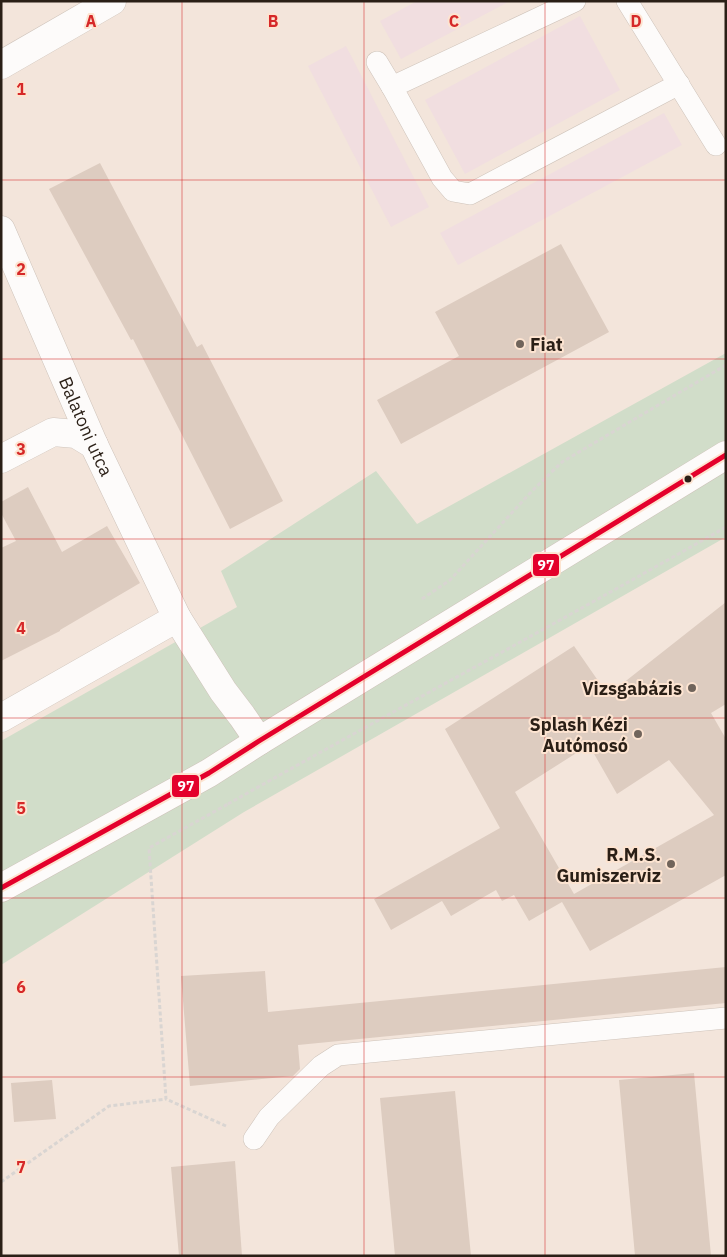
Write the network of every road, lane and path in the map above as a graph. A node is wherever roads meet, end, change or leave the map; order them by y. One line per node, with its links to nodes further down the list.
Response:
1 (112, 1): 5 (street)
2 (575, 1): 7 (lane)
3 (627, 1): 6 (lane)
4 (377, 62): 7 (lane)
5 (2, 65)
6 (679, 84): 7 (lane); 8 (lane)
7 (392, 87)
8 (716, 145)
9 (1, 230): 11 (street, Balatoni utca)
10 (726, 365): 15 (path)
11 (94, 445): 13 (street); 16 (street, Balatoni utca)
12 (726, 455): 18 (street)
13 (1, 459)
14 (726, 527): 20 (path)
15 (419, 600)
16 (177, 618): 17 (street); 18 (street, Balatoni utca)
17 (1, 718)
18 (259, 741): 19 (street)
19 (209, 773): 20 (path); 21 (street)
20 (228, 804): 23 (path)
21 (1, 888)
22 (726, 1018): 24 (lane)
23 (166, 1099): 24 (path); 25 (path)
24 (254, 1139)
25 (1, 1182)

